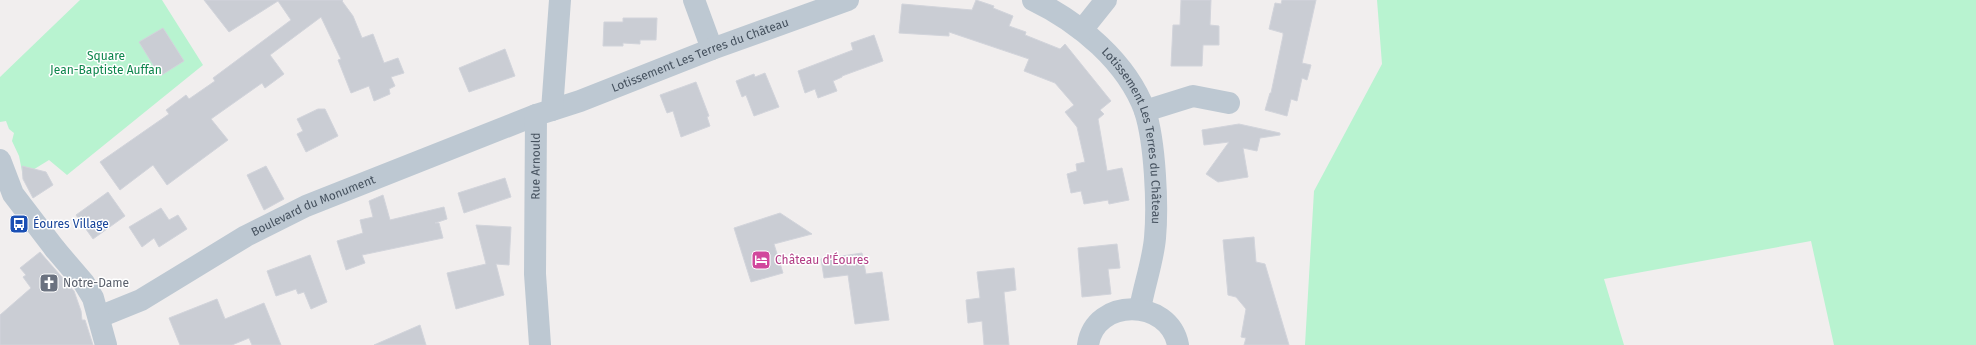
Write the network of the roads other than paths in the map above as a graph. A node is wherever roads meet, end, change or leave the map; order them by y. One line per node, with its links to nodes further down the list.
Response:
1 (560, 0): 10 (street, Rue Arnould)
2 (694, 0): 7 (street)
3 (848, 0): 7 (street, Lotissement Les Terres du Château)
4 (1033, 0): 6 (street, Lotissement Les Terres du Château)
5 (1106, 0): 6 (street)
6 (1082, 30): 9 (street, Lotissement Les Terres du Château)
7 (712, 49): 10 (street, Lotissement Les Terres du Château)
8 (1229, 103): 9 (street)
9 (1144, 111): 12 (street, Lotissement Les Terres du Château)
10 (544, 113): 13 (street, Boulevard du Monument); 15 (street, Rue Arnould)
11 (0, 160): 13 (street)
12 (1140, 309): 16 (street); 17 (street)
13 (99, 317): 14 (street)
14 (106, 345)
15 (540, 345)
16 (1088, 345)
17 (1178, 345)

